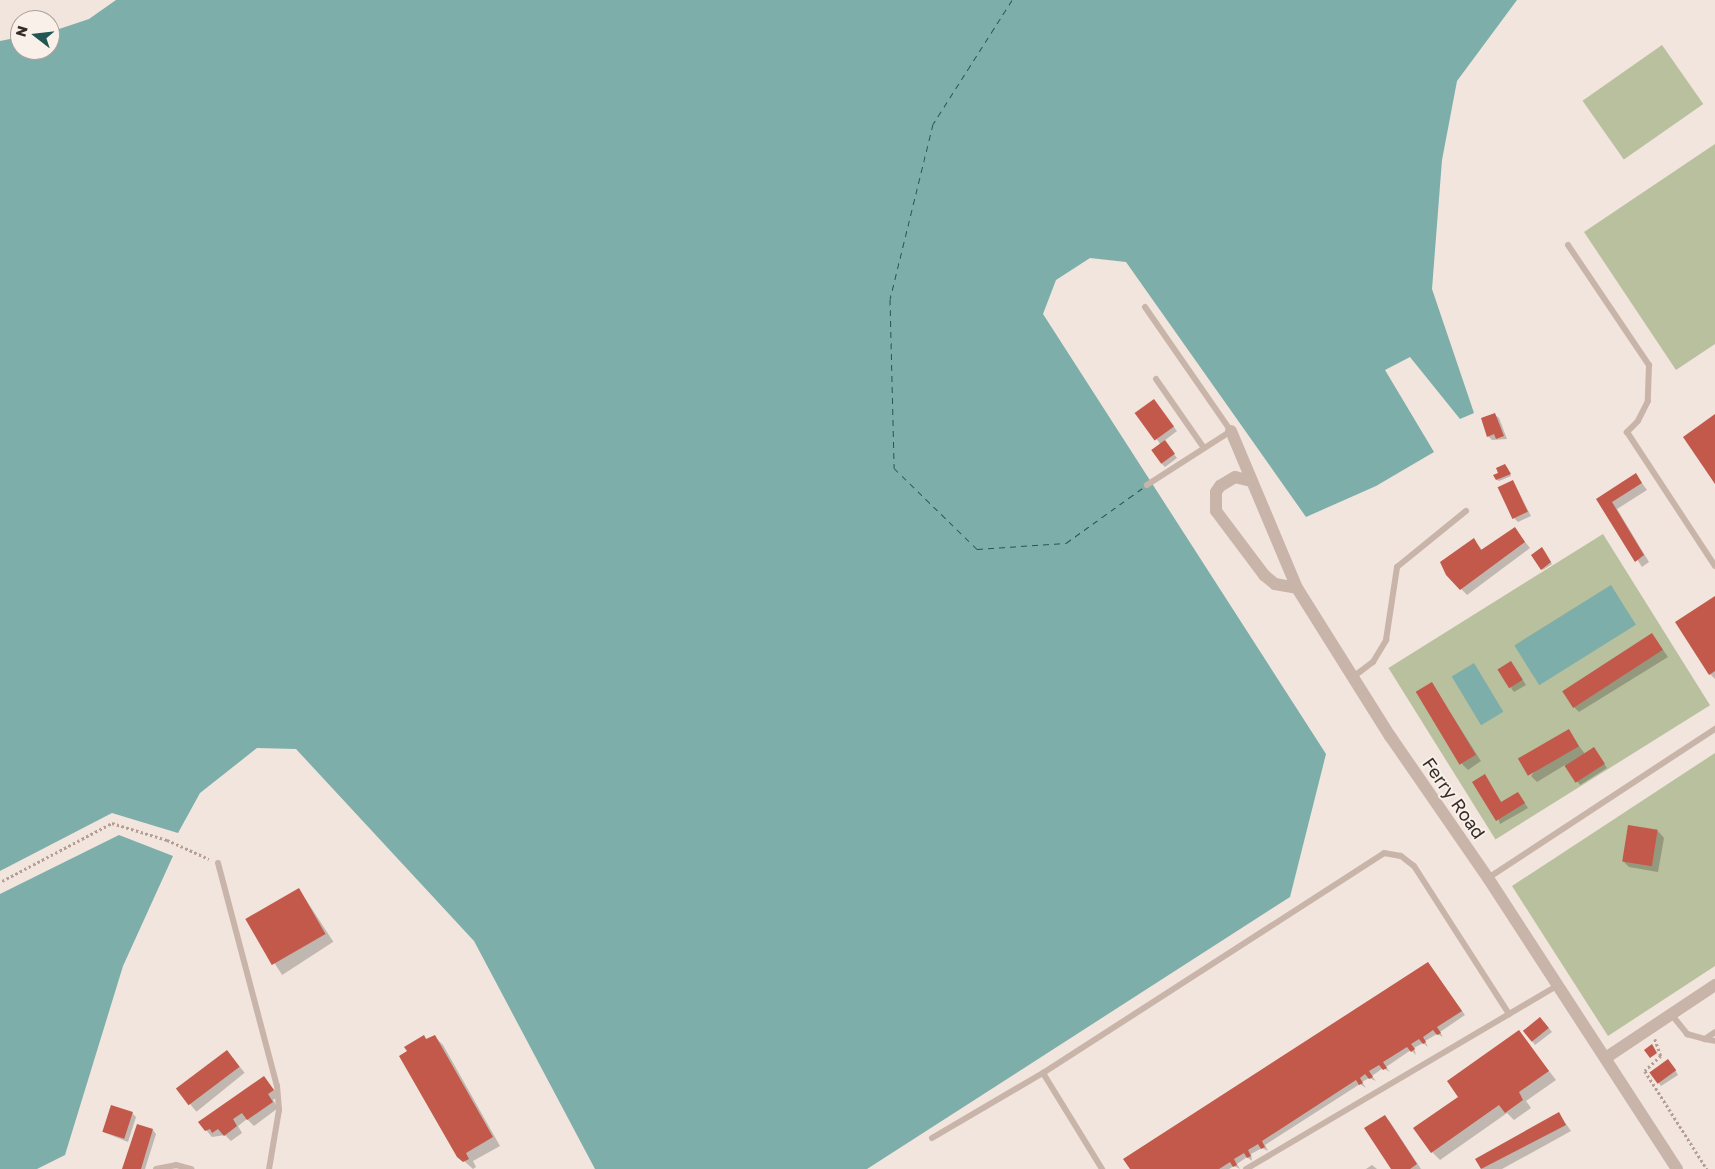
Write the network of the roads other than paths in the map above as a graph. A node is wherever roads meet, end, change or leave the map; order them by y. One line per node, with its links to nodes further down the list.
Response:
1 (1568, 246): 9 (lane)
2 (1145, 307): 4 (lane)
3 (1156, 379): 5 (lane)
4 (1231, 430): 5 (lane); 6 (street, Ferry Road)
5 (1204, 448): 7 (lane)
6 (1252, 481): 10 (street, Ferry Road); 10 (street)
7 (1147, 485)
8 (1466, 511): 11 (lane)
9 (1715, 566)
10 (1298, 588): 11 (street, Ferry Road)
11 (1353, 677): 14 (street, Ferry Road)
12 (1715, 729): 14 (lane)
13 (218, 863): 27 (lane)
14 (1488, 878): 15 (street, Ferry Road)
15 (1559, 984): 17 (lane); 22 (street, Ferry Road)
16 (1715, 985): 18 (street)
17 (1509, 1014): 23 (lane); 29 (lane)
18 (1671, 1014): 20 (lane); 22 (street)
19 (1715, 1032): 20 (lane)
20 (1705, 1039): 21 (lane)
21 (1715, 1042)
22 (1607, 1057): 30 (street, Ferry Road)
23 (1042, 1073): 24 (lane); 28 (lane)
24 (932, 1138)
25 (156, 1169): 26 (lane)
26 (191, 1169)
27 (269, 1169)
28 (1102, 1169)
29 (1246, 1169)
30 (1677, 1169)

